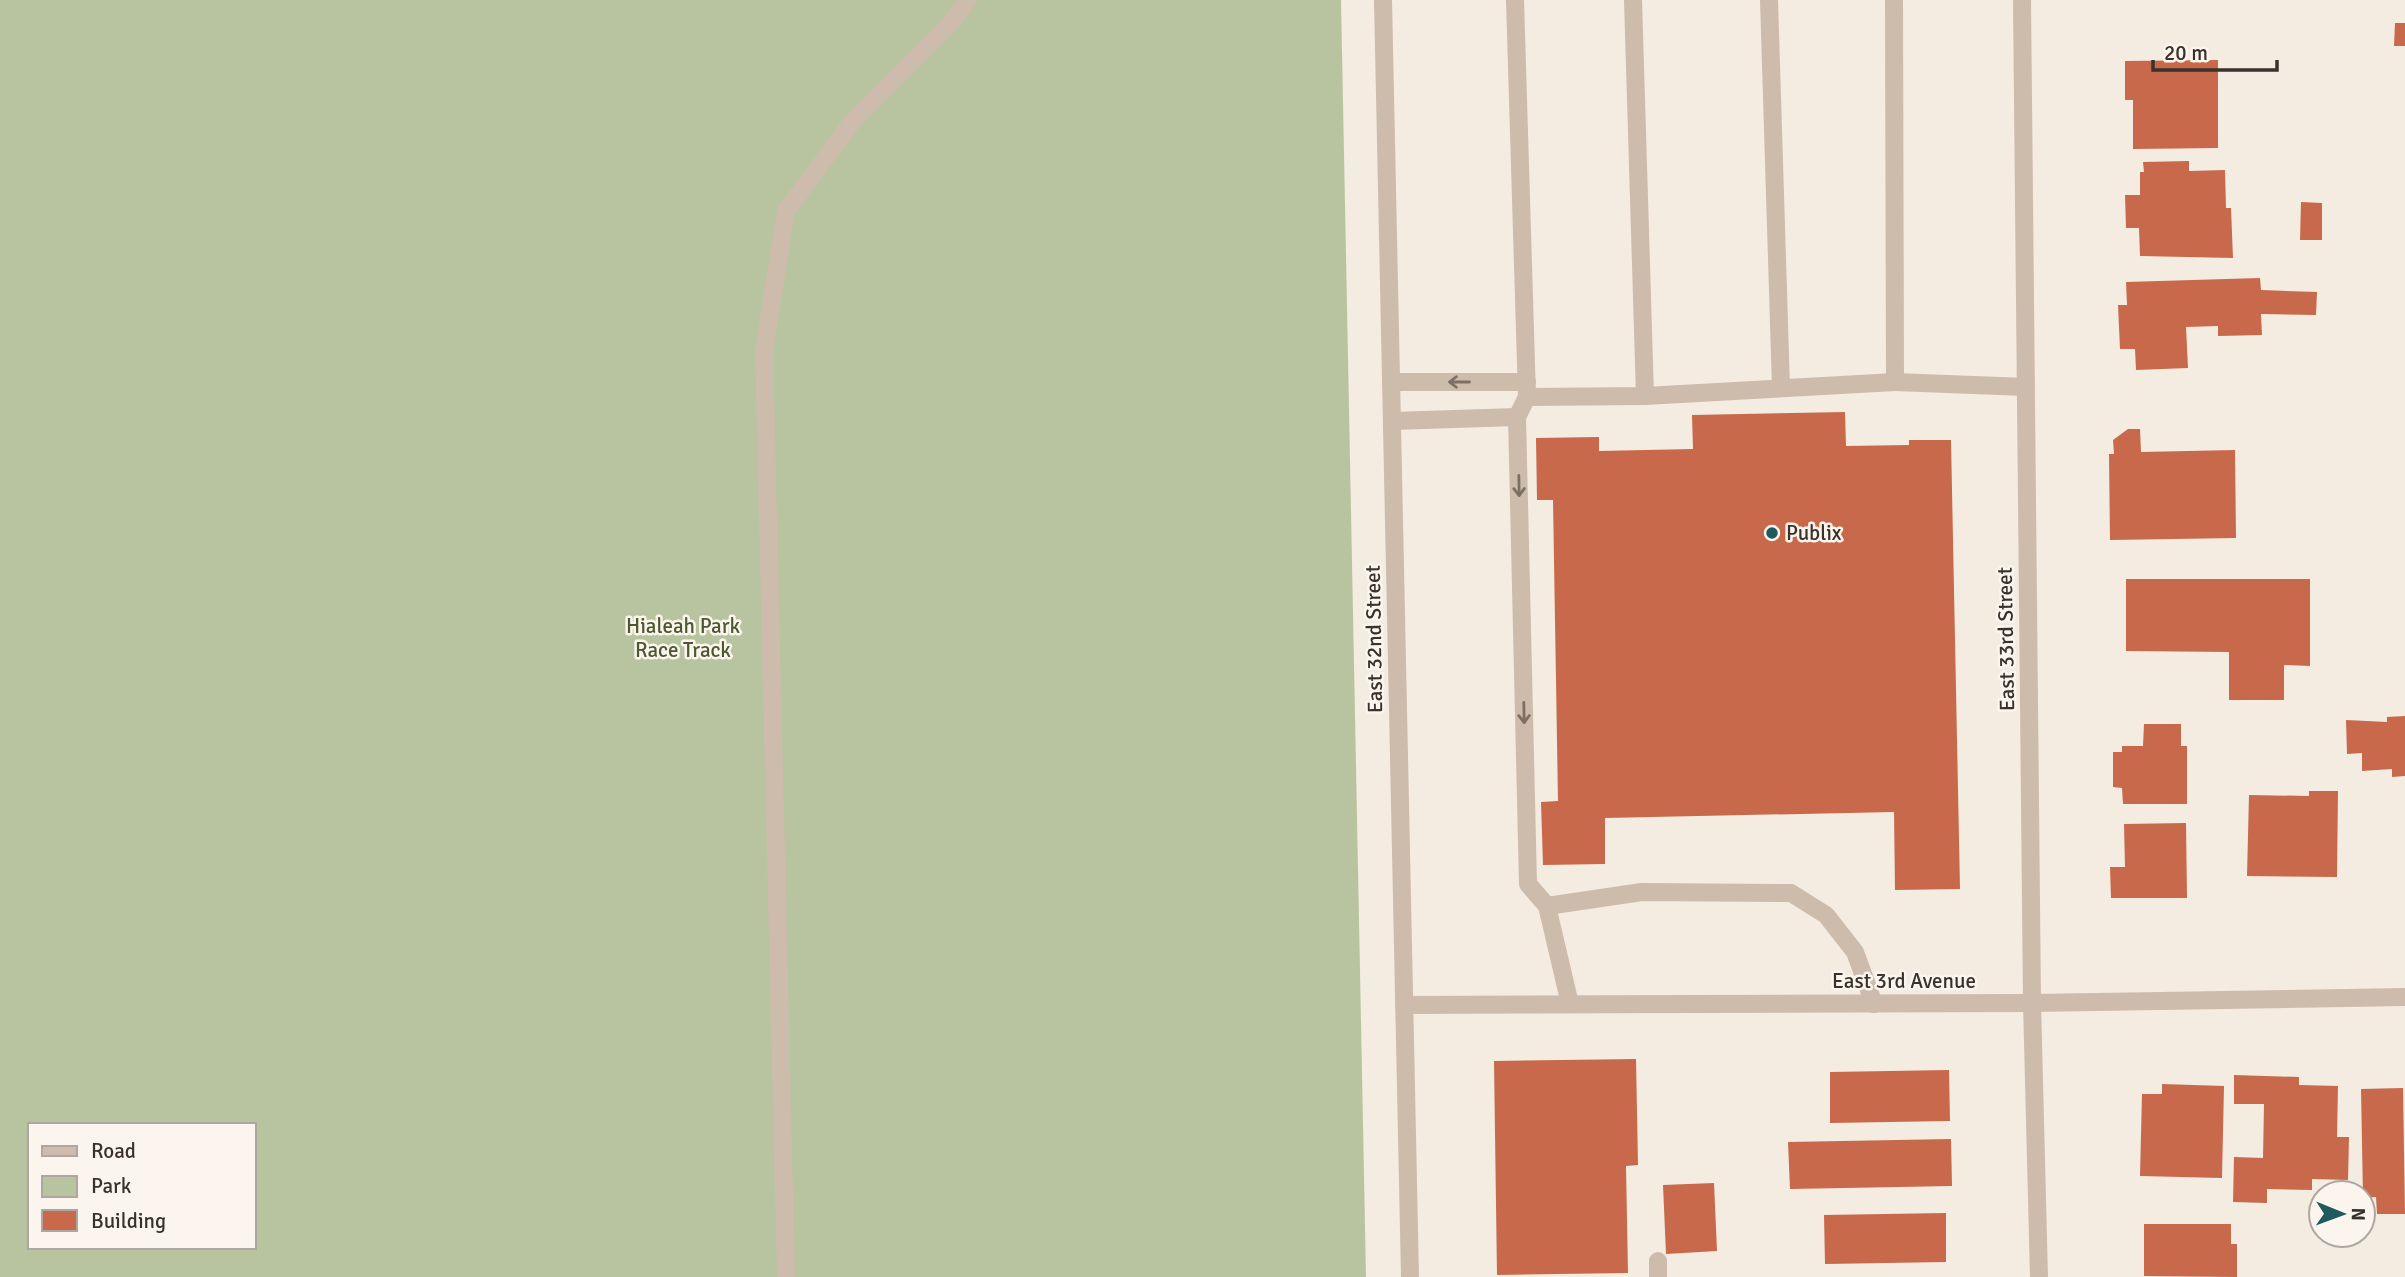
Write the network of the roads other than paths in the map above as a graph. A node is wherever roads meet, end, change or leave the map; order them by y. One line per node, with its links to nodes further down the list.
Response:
1 (968, 0): 22 (street)
2 (1384, 0): 8 (street, East 32nd Street)
3 (1515, 0): 12 (street)
4 (1633, 0): 13 (street)
5 (1769, 0): 11 (street)
6 (1894, 0): 9 (street)
7 (2022, 0): 10 (street, East 33rd Street)
8 (1391, 382): 12 (street, one-way to 8); 15 (street, East 32nd Street)
9 (1895, 382): 10 (street); 11 (street)
10 (2026, 387): 19 (street, East 33rd Street)
11 (1781, 388): 13 (street)
12 (1527, 390): 13 (street); 14 (street)
13 (1645, 396)
14 (1517, 418): 15 (street); 16 (street, one-way to 16)
15 (1392, 422): 21 (street, East 32nd Street)
16 (1547, 906): 18 (street); 20 (street)
17 (2405, 997): 19 (street, East 3rd Avenue)
18 (1874, 1003): 19 (street, East 3rd Avenue); 20 (street, East 3rd Avenue)
19 (2032, 1003): 24 (street, East 33rd Street)
20 (1570, 1004): 21 (street, East 3rd Avenue)
21 (1404, 1005): 23 (street, East 32nd Street)
22 (786, 1277)
23 (1410, 1277)
24 (2039, 1277)

